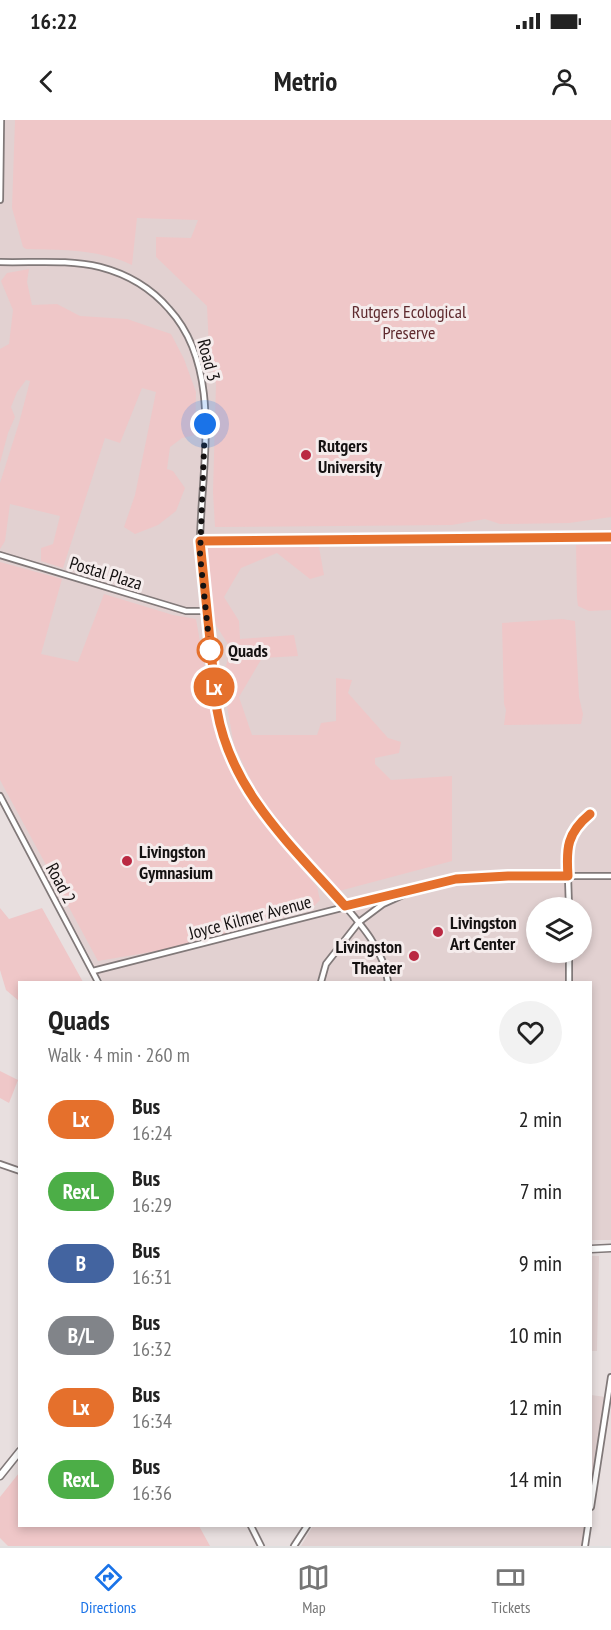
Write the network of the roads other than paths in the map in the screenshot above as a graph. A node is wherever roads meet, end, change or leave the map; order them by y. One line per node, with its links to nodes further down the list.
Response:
1 (1, 120): 2 (street)
2 (0, 200)
3 (0, 262): 5 (street, Road 3)
4 (611, 537): 5 (street)
5 (200, 541): 7 (street, Road 3)
6 (0, 555): 7 (street, Postal Plaza)
7 (205, 611): 13 (street, Road 3)
8 (0, 796): 16 (street, Road 2)
9 (568, 876): 10 (street, Joyce Kilmer Avenue); 11 (street, Joyce Kilmer Avenue); 12 (street)
10 (611, 876)
11 (415, 889): 13 (street, Joyce Kilmer Avenue); 14 (street, Joyce Kilmer Avenue)
12 (568, 897)
13 (345, 906): 14 (street, Road 3); 16 (street, Joyce Kilmer Avenue)
14 (359, 922): 18 (street, Joyce Kilmer Avenue); 19 (street, Road 3)
15 (569, 963): 20 (street)
16 (93, 971): 17 (street, Road 2)
17 (98, 981)
18 (321, 981)
19 (388, 981)
20 (569, 981)
21 (0, 1164): 22 (street)
22 (18, 1170)
23 (611, 1248): 24 (street)
24 (592, 1249)
25 (611, 1377): 28 (street)
26 (18, 1454): 27 (street)
27 (0, 1476)
28 (592, 1500)
29 (252, 1527): 32 (street)
30 (306, 1527): 33 (street)
31 (588, 1527): 34 (street)
32 (261, 1546)
33 (294, 1546)
34 (585, 1546)

